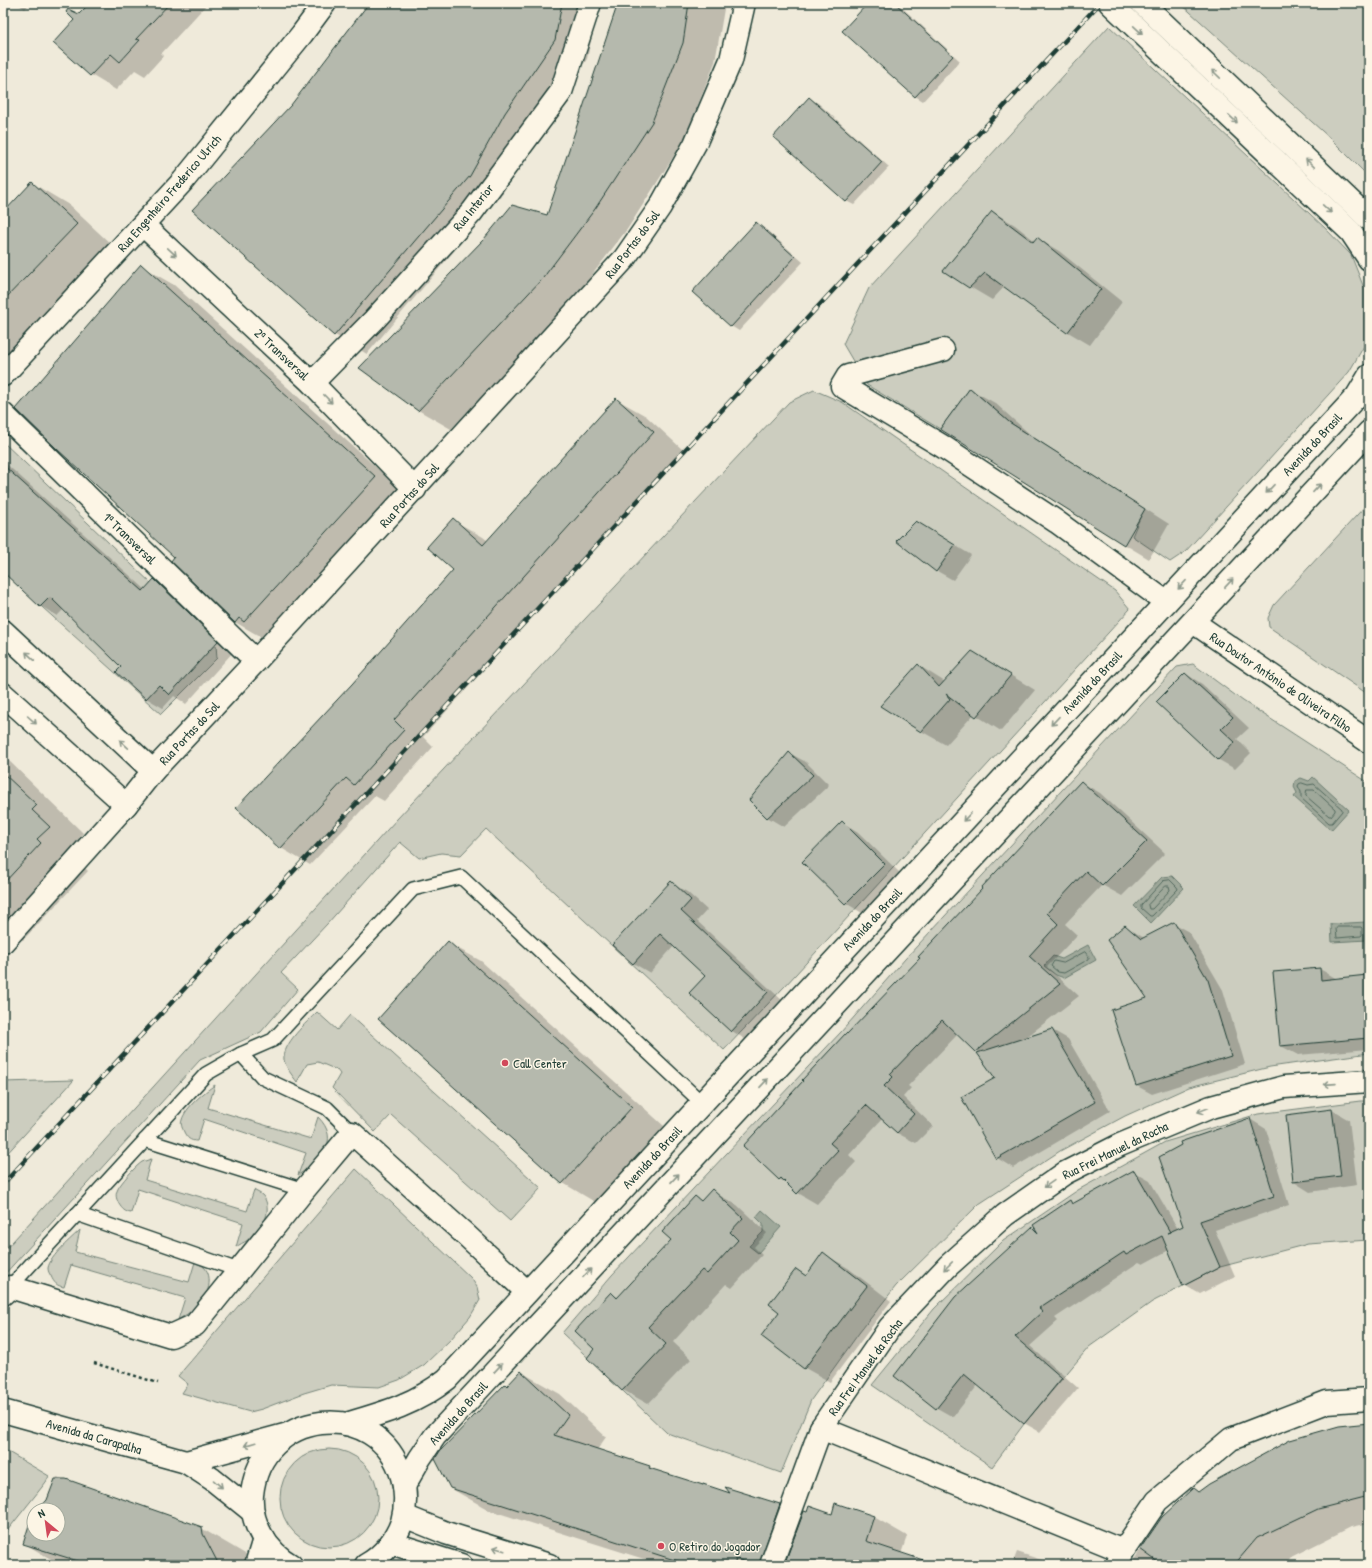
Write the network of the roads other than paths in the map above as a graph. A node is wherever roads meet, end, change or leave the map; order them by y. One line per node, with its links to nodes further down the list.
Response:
1 (325, 3): 7 (street, Rua Engenheiro Frederico Ulrich)
2 (590, 3): 12 (street, Rua Interior)
3 (744, 3): 15 (street, Rua Portas do Sol)
4 (1110, 3): 8 (street, one-way to 8)
5 (1142, 3): 6 (street, one-way to 5)
6 (1369, 219)
7 (144, 225): 10 (street, Rua Engenheiro Frederico Ulrich); 12 (street, 2ª Transversal, one-way to 12)
8 (1369, 259)
9 (943, 350): 16 (street)
10 (3, 375)
11 (1369, 376): 16 (street, Avenida do Brasil, one-way to 16)
12 (312, 383): 15 (street, 2ª Transversal, one-way to 15)
13 (3, 414): 19 (street, 1ª Transversal)
14 (1369, 432): 17 (street, Avenida do Brasil, one-way to 14)
15 (415, 489): 19 (street, Rua Portas do Sol)
16 (1166, 602): 27 (street, Avenida do Brasil, one-way to 27)
17 (1193, 622): 21 (street, Rua Doutor António de Oliveira Filho); 41 (street, Avenida do Brasil, one-way to 17)
18 (3, 631): 22 (street, one-way to 18)
19 (256, 661): 22 (street, Rua Portas do Sol)
20 (3, 694): 23 (street, one-way to 23)
21 (1369, 742)
22 (153, 771): 23 (street, Rua Portas do Sol)
23 (126, 805): 24 (street, Rua Portas do Sol)
24 (3, 942)
25 (242, 1054): 27 (lane); 28 (lane); 29 (lane)
26 (1369, 1081): 38 (street, Rua Frei Manuel da Rocha, one-way to 38)
27 (702, 1103): 34 (street, Avenida do Brasil)
28 (352, 1133): 30 (street); 34 (street)
29 (145, 1140): 30 (lane); 31 (lane)
30 (304, 1190): 32 (street)
31 (77, 1214): 32 (lane); 33 (lane)
32 (238, 1270): 33 (street)
33 (6, 1290)
34 (527, 1292): 37 (street, Avenida do Brasil)
35 (1369, 1399): 46 (street)
36 (3, 1411): 40 (street, Avenida da Carapalha)
37 (346, 1424): 39 (street); 41 (street)
38 (821, 1428): 46 (street); 52 (street, Rua Frei Manuel da Rocha)
39 (288, 1434): 40 (street, one-way to 40); 42 (street)
40 (186, 1462): 42 (street, Avenida da Carapalha, one-way to 42)
41 (404, 1486): 43 (street)
42 (253, 1512): 44 (street)
43 (404, 1516): 45 (street); 51 (street, one-way to 43)
44 (264, 1539): 47 (street); 48 (street)
45 (391, 1543): 49 (street); 50 (street)
46 (1120, 1558)
47 (256, 1565)
48 (291, 1565)
49 (366, 1565)
50 (461, 1565)
51 (550, 1565)
52 (771, 1565)

